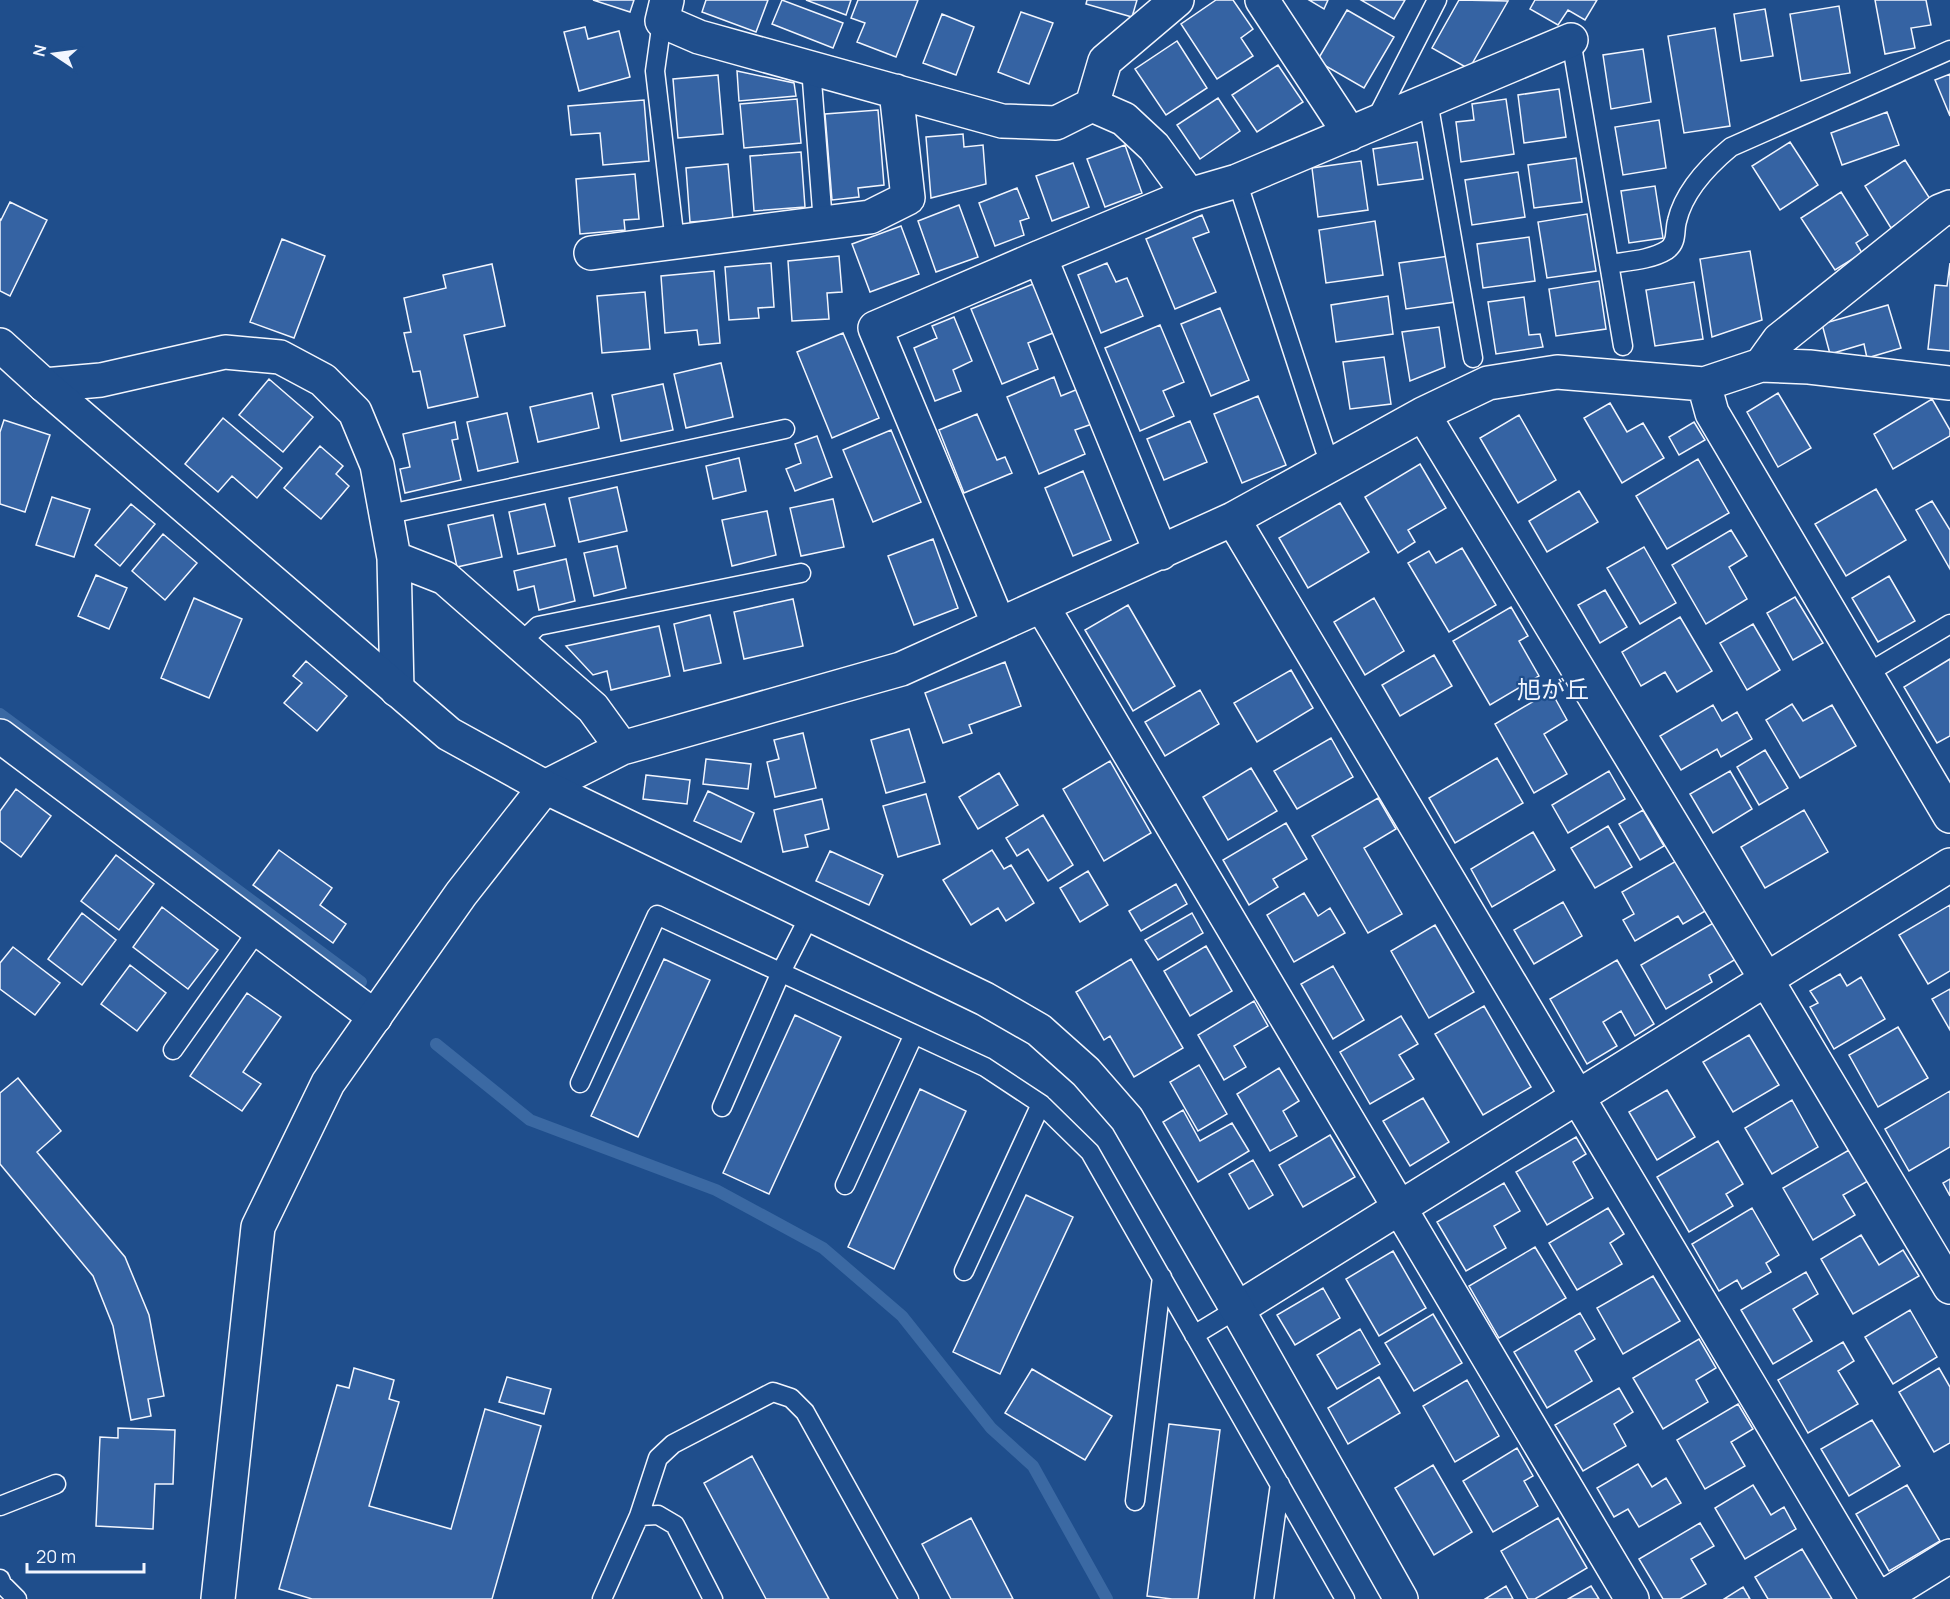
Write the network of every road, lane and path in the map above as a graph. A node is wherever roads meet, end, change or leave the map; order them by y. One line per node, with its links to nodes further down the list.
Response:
1 (1177, 0): 10 (street)
2 (1262, 0): 11 (street)
3 (1437, 0): 11 (lane)
4 (665, 10): 7 (street); 16 (lane)
5 (1571, 40): 9 (street); 19 (lane)
6 (1950, 50): 19 (lane)
7 (811, 68): 8 (street); 15 (lane)
8 (896, 91): 10 (street); 15 (street)
9 (1428, 101): 11 (street); 22 (lane)
10 (1092, 105): 13 (street)
11 (1362, 129): 12 (street)
12 (1237, 181): 13 (street); 29 (lane)
13 (1189, 195): 18 (street)
14 (1950, 207): 23 (street)
15 (823, 223): 16 (street)
16 (675, 242): 17 (street)
17 (591, 253)
18 (1040, 257): 32 (street); 37 (street)
19 (1609, 264): 21 (lane)
20 (0, 345): 26 (street)
21 (1623, 346)
22 (1473, 358)
23 (1761, 365): 24 (street); 25 (street)
24 (1950, 383)
25 (1704, 384): 27 (street); 39 (street)
26 (44, 385): 30 (street); 40 (street)
27 (1423, 414): 31 (street); 49 (street)
28 (786, 429): 30 (lane)
29 (1325, 450)
30 (385, 515): 33 (street)
31 (1233, 519): 32 (street); 54 (street)
32 (1161, 553): 35 (street)
33 (394, 558): 38 (street); 40 (street)
34 (801, 573): 38 (lane)
35 (1042, 606): 37 (street); 58 (street)
36 (1950, 624): 39 (lane)
37 (999, 625): 42 (street)
38 (519, 644): 42 (street)
39 (1866, 674): 44 (street)
40 (398, 690): 43 (street)
41 (0, 736): 47 (street)
42 (622, 748): 43 (street)
43 (545, 787): 46 (street); 50 (street)
44 (1950, 816)
45 (1950, 865): 49 (street)
46 (810, 915): 48 (lane); 62 (street)
47 (258, 930): 50 (street); 52 (lane)
48 (782, 972): 51 (lane); 53 (lane); 56 (lane)
49 (1767, 979): 54 (street); 61 (street)
50 (375, 1017): 72 (street)
51 (914, 1034): 55 (lane); 57 (lane)
52 (173, 1050)
53 (580, 1083)
54 (1578, 1097): 58 (street); 80 (street)
55 (1041, 1104): 59 (lane); 60 (lane)
56 (722, 1107)
57 (845, 1185)
58 (1400, 1208): 62 (street); 79 (street)
59 (964, 1271)
60 (1162, 1277): 63 (lane); 66 (lane)
61 (1950, 1287)
62 (1237, 1309): 63 (lane); 78 (street)
63 (1194, 1335): 65 (lane)
64 (56, 1484): 67 (lane)
65 (1280, 1484): 76 (lane); 77 (lane)
66 (1135, 1501)
67 (0, 1506)
68 (639, 1516): 73 (lane); 74 (lane); 75 (lane)
69 (1950, 1556): 80 (street)
70 (0, 1579): 71 (lane)
71 (17, 1599)
72 (218, 1599)
73 (602, 1599)
74 (713, 1599)
75 (909, 1599)
76 (1264, 1599)
77 (1345, 1599)
78 (1401, 1599)
79 (1632, 1599)
80 (1879, 1599)

